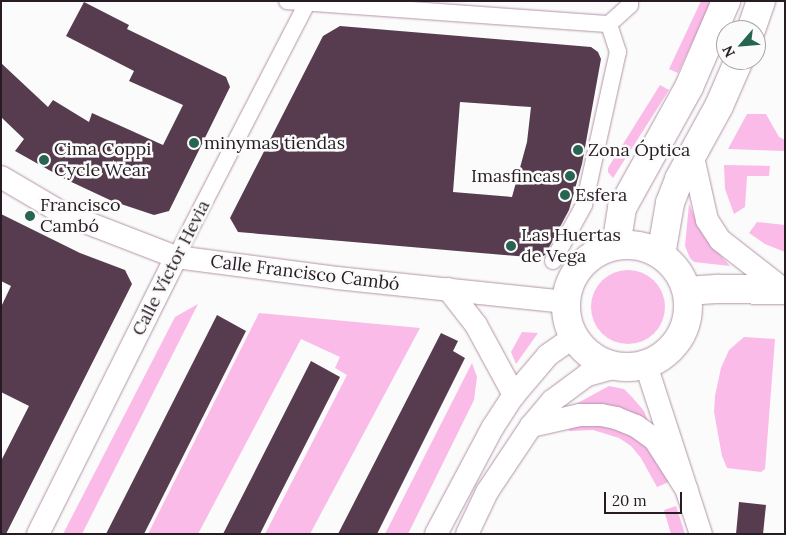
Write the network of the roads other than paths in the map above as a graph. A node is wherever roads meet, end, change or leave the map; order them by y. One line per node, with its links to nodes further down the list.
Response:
1 (287, 1): 5 (street)
2 (630, 1): 7 (street)
3 (726, 1): 11 (main road)
4 (761, 1): 6 (main road)
5 (307, 3): 7 (street); 13 (street, Calle Víctor Hevia)
6 (755, 20)
7 (609, 24): 14 (street)
8 (735, 70): 9 (main road)
9 (692, 153): 12 (main road); 16 (street)
10 (1, 177): 13 (street, Calle Francisco Cambó)
11 (616, 246): 12 (main road); 18 (main road)
12 (661, 255): 17 (main road)
13 (176, 257): 15 (street, Calle Francisco Cambó); 25 (street, Calle Víctor Hevia)
14 (553, 261)
15 (448, 289): 18 (street, Calle Francisco Cambó); 22 (street)
16 (784, 290): 17 (main road)
17 (687, 291): 20 (main road)
18 (566, 302): 19 (main road)
19 (574, 337): 21 (main road); 22 (street)
20 (646, 365): 21 (main road); 24 (street)
21 (617, 367): 23 (street)
22 (514, 395): 26 (street)
23 (531, 426): 24 (street); 27 (street)
24 (687, 490): 28 (street)
25 (38, 534)
26 (436, 534)
27 (467, 534)
28 (701, 534)

